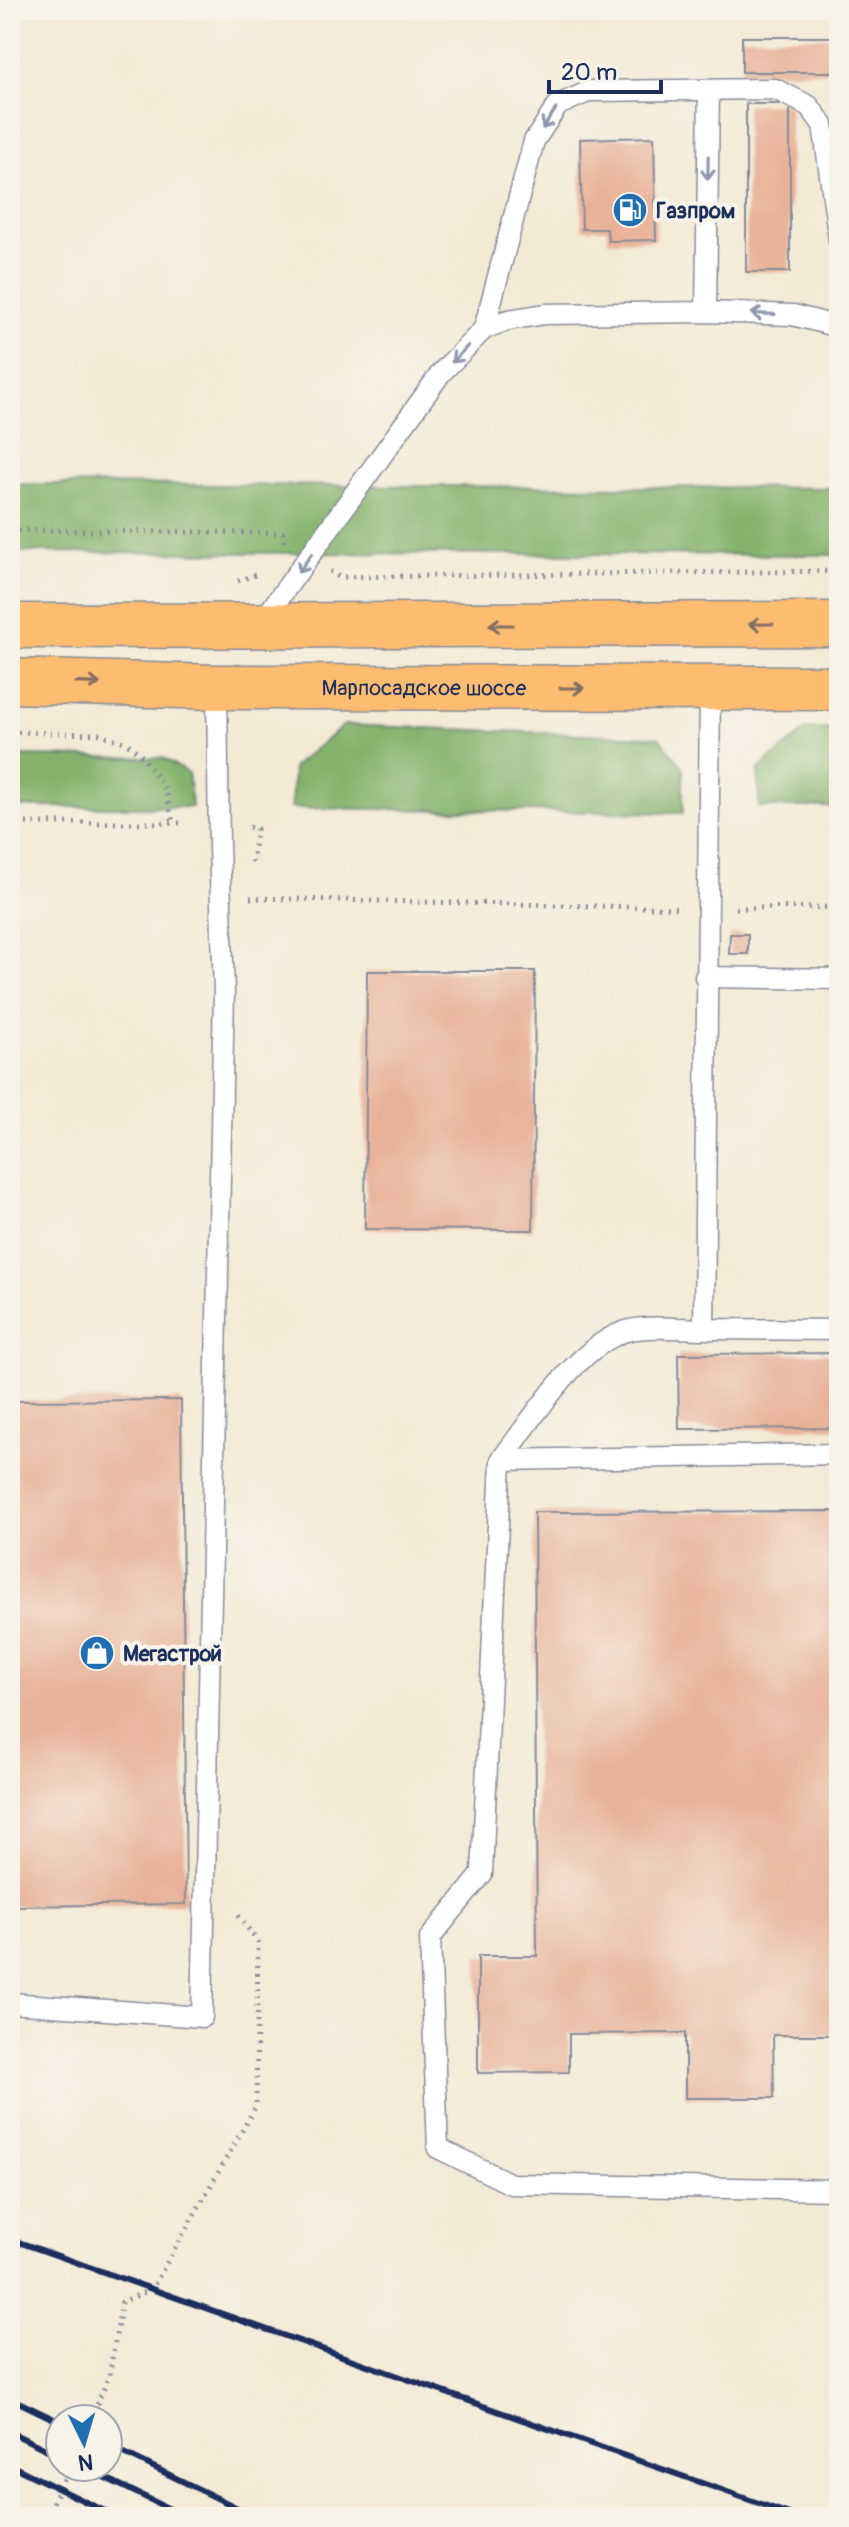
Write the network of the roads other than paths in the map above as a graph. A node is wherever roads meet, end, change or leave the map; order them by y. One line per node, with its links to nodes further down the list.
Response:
1 (709, 90): 2 (lane); 3 (lane, one-way to 3); 5 (lane, one-way to 5)
2 (839, 240)
3 (706, 312): 4 (lane, one-way to 3); 5 (lane)
4 (839, 327)
5 (484, 329): 8 (lane, one-way to 8)
6 (839, 624): 8 (main road, one-way to 8)
7 (10, 626): 8 (main road)
8 (238, 626): 10 (main road)
9 (10, 681): 10 (main road, Марпосадское шоссе, one-way to 10)
10 (217, 687): 11 (main road, Марпосадское шоссе, one-way to 11); 19 (lane)
11 (710, 688): 12 (main road, Марпосадское шоссе); 13 (lane)
12 (839, 688)
13 (705, 977): 14 (lane); 15 (lane)
14 (839, 979)
15 (704, 1329): 16 (lane); 18 (lane)
16 (839, 1330)
17 (839, 1454): 18 (lane)
18 (501, 1460): 20 (lane)
19 (10, 2003)
20 (839, 2190)

